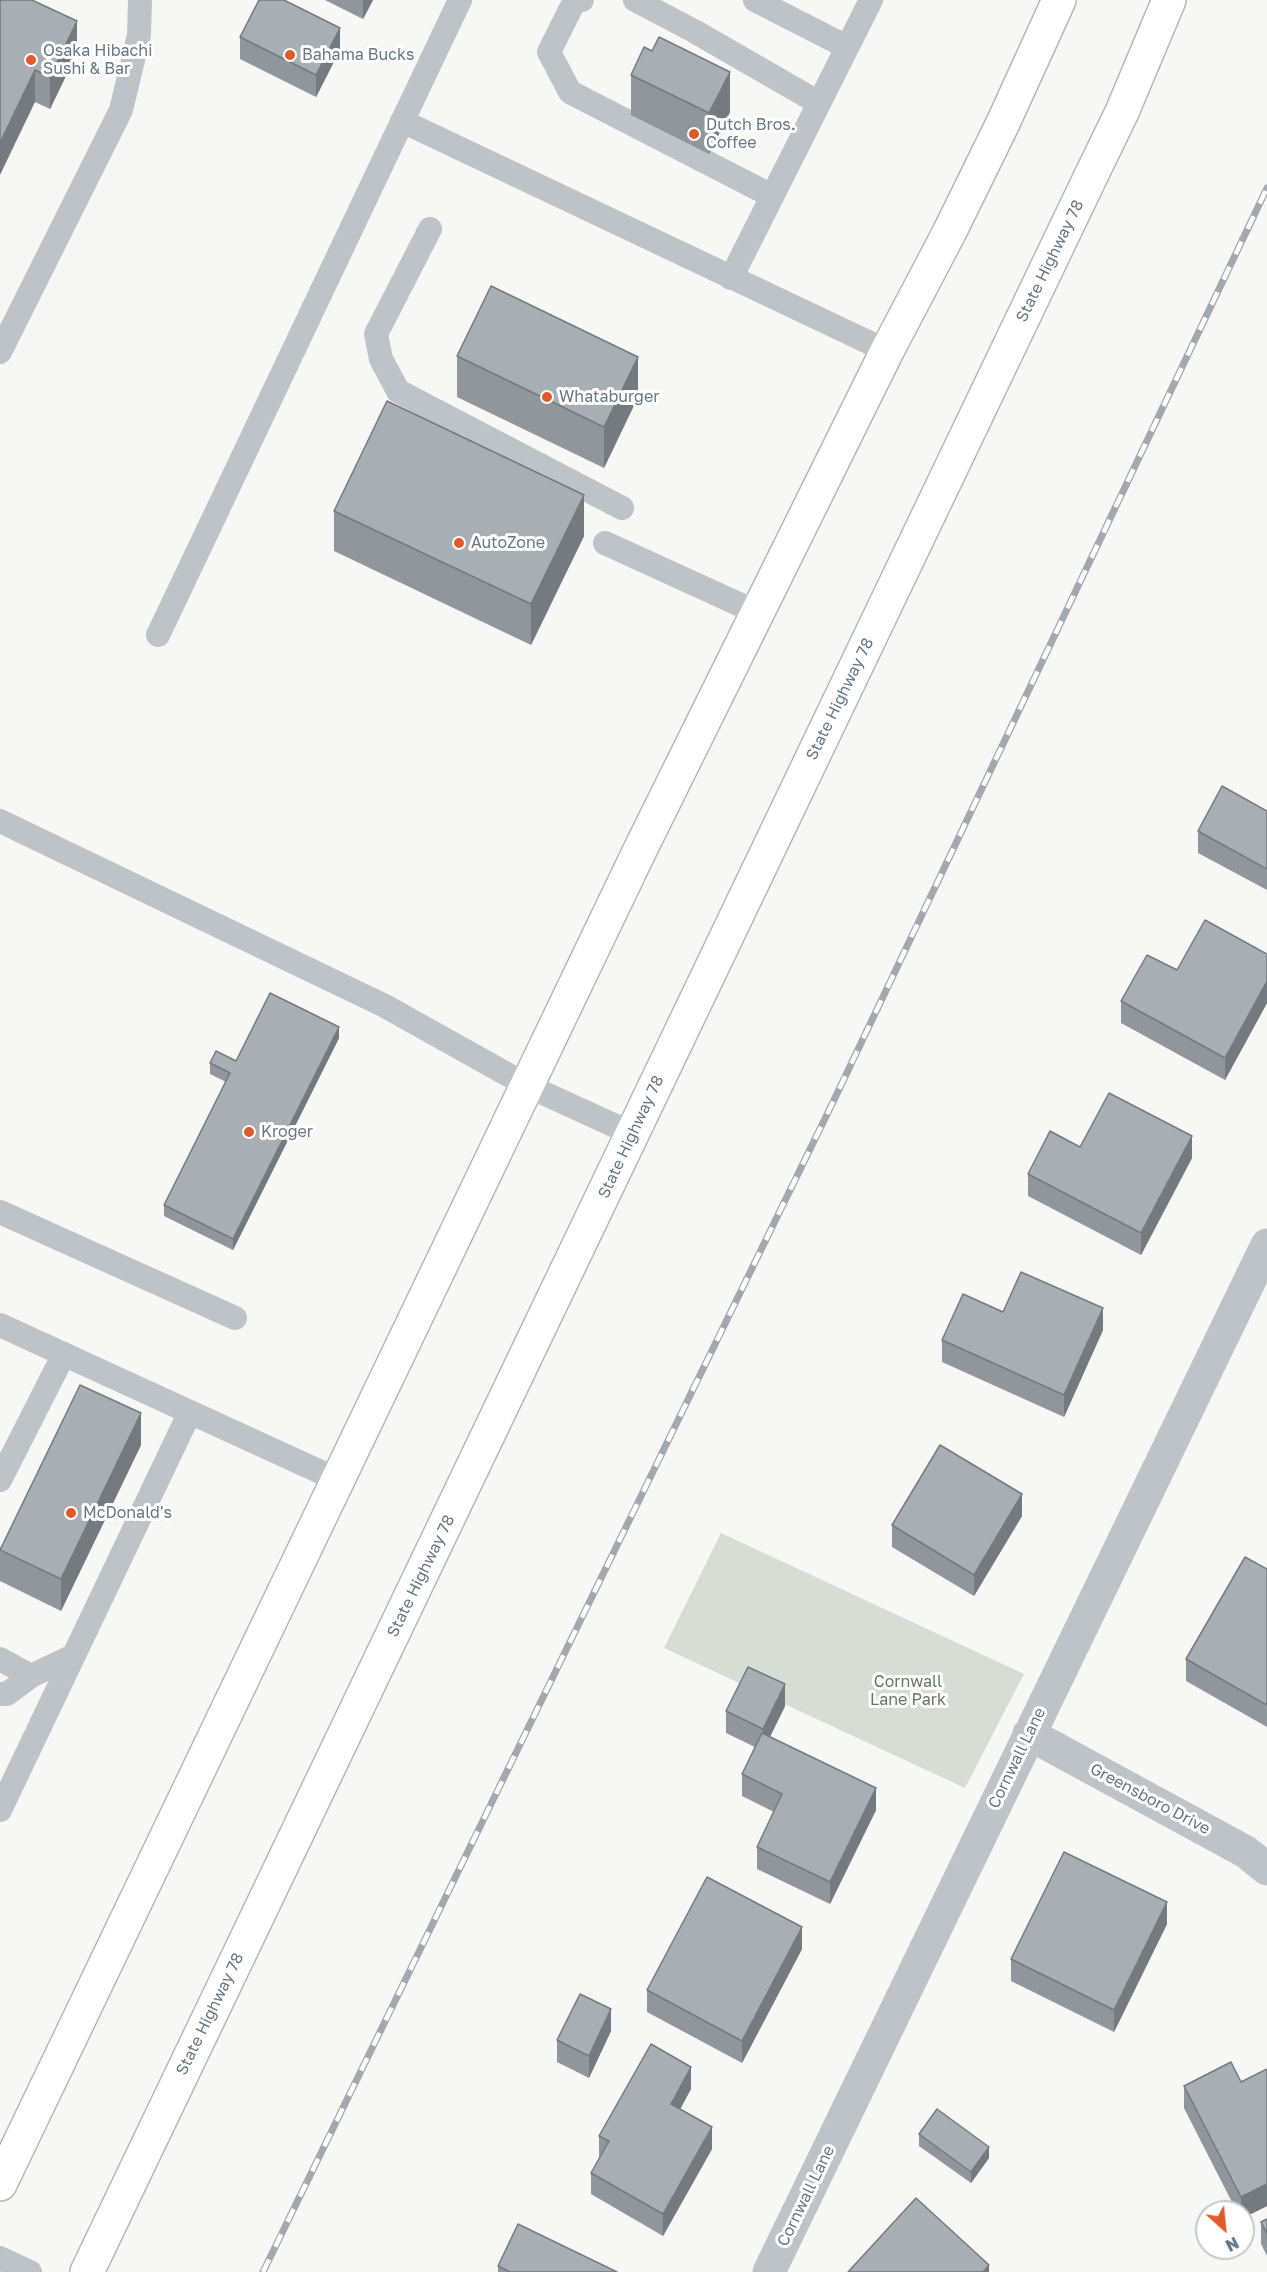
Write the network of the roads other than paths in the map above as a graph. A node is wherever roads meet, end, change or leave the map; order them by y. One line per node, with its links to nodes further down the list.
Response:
1 (140, 0): 16 (lane)
2 (460, 0): 11 (lane)
3 (582, 0): 12 (lane)
4 (635, 0): 10 (lane)
5 (755, 0): 9 (lane)
6 (871, 0): 9 (lane)
7 (1059, 0): 15 (main road)
8 (1169, 0): 23 (main road, State Highway 78)
9 (847, 48): 10 (lane)
10 (819, 103): 12 (lane)
11 (402, 121): 14 (lane); 20 (lane)
12 (772, 196): 14 (lane)
13 (430, 228): 17 (lane)
14 (731, 278): 15 (lane)
15 (887, 351): 19 (main road)
16 (0, 352)
17 (622, 507)
18 (605, 543): 19 (lane)
19 (756, 612): 22 (main road)
20 (158, 635)
21 (0, 821): 22 (lane)
22 (528, 1086): 23 (lane); 31 (main road)
23 (633, 1134): 43 (main road, State Highway 78)
24 (0, 1212): 26 (lane)
25 (1267, 1245): 36 (street, Cornwall Lane)
26 (235, 1318)
27 (0, 1325): 28 (lane)
28 (64, 1354): 29 (lane); 30 (lane)
29 (190, 1412): 31 (lane); 32 (lane)
30 (0, 1480)
31 (338, 1480): 40 (main road)
32 (73, 1656): 34 (lane); 37 (lane)
33 (0, 1659): 34 (lane)
34 (31, 1676): 35 (lane)
35 (0, 1694)
36 (1029, 1734): 39 (street, Greensboro Drive); 44 (street, Cornwall Lane)
37 (9, 1768): 38 (lane)
38 (0, 1809)
39 (1267, 1869)
40 (0, 2184)
41 (0, 2258): 42 (lane)
42 (30, 2272)
43 (87, 2272)
44 (769, 2272)

